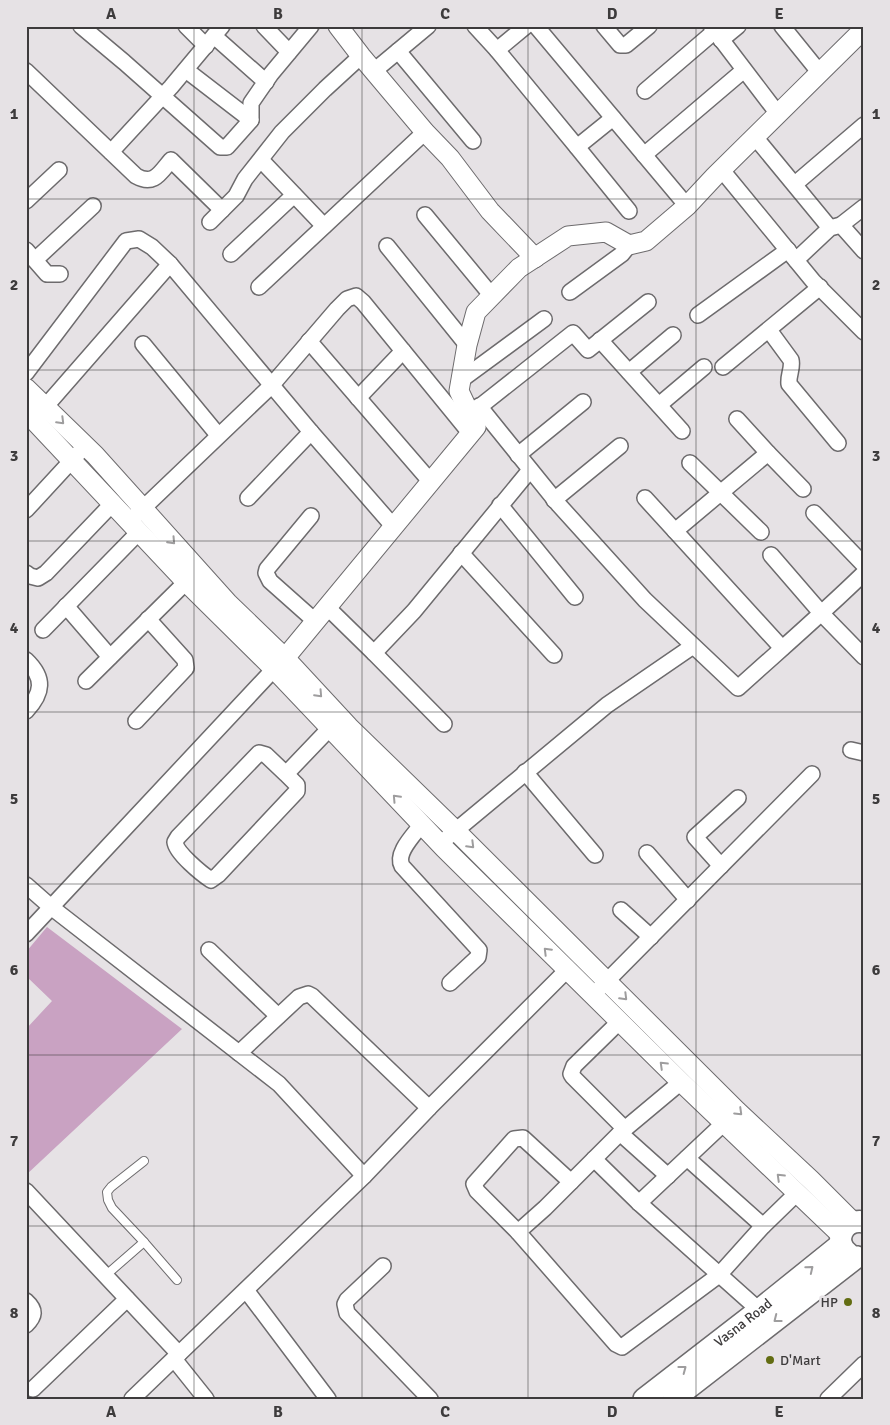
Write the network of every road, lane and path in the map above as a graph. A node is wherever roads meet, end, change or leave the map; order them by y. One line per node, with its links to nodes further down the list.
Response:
1 (81, 26): 28 (street)
2 (186, 26): 16 (street)
3 (264, 26): 19 (street)
4 (311, 26): 19 (street)
5 (338, 26): 20 (street)
6 (475, 26): 17 (street)
7 (526, 26): 17 (street)
8 (536, 26): 30 (street)
9 (604, 26): 10 (street)
10 (649, 26)
11 (738, 26): 15 (street)
12 (782, 26): 25 (street)
13 (417, 29): 18 (street)
14 (860, 29): 25 (street)
15 (715, 32): 23 (street); 27 (street)
16 (214, 36): 21 (street); 26 (street)
17 (497, 50): 36 (street)
18 (398, 51): 22 (street); 35 (street)
19 (290, 52): 26 (street)
20 (360, 56): 22 (street); 39 (street)
21 (186, 70): 28 (street); 31 (street)
22 (374, 70): 33 (street)
23 (744, 70): 29 (street); 38 (street)
24 (26, 71): 37 (street)
25 (820, 73): 29 (street)
26 (266, 82): 31 (street)
27 (645, 91)
28 (163, 96): 31 (street); 37 (street)
29 (778, 114): 34 (street)
30 (613, 118): 36 (street); 38 (street)
31 (251, 120)
32 (864, 125): 42 (street)
33 (425, 132): 52 (street); 60 (street)
34 (755, 137): 40 (street); 42 (street)
35 (473, 141)
36 (577, 147): 49 (street)
37 (111, 152): 48 (street)
38 (644, 155): 46 (street)
39 (261, 160): 43 (street); 48 (street)
40 (721, 169): 46 (street); 59 (street)
41 (59, 170): 44 (street)
42 (795, 184): 53 (street)
43 (294, 195): 52 (street); 58 (street)
44 (26, 202)
45 (93, 206): 57 (street)
46 (687, 206): 54 (street)
47 (864, 206): 53 (street)
48 (222, 210): 51 (street)
49 (629, 211)
50 (425, 215): 66 (street)
51 (210, 222)
52 (324, 226): 63 (street)
53 (836, 227): 56 (street); 59 (street)
54 (628, 245): 60 (street); 65 (street)
55 (387, 246): 76 (street)
56 (864, 250)
57 (30, 254): 62 (street)
58 (231, 254)
59 (792, 255): 64 (street); 68 (street)
60 (535, 258): 66 (street)
61 (170, 264): 81 (street); 83 (street); 88 (street)
62 (60, 274)
63 (259, 287)
64 (820, 287): 70 (street); 71 (street)
65 (570, 292)
66 (492, 296): 76 (street)
67 (648, 302): 73 (street)
68 (698, 315)
69 (544, 319): 82 (street)
70 (769, 330): 78 (street); 96 (street)
71 (864, 332)
72 (673, 335): 80 (street)
73 (600, 340): 80 (street); 89 (street)
74 (309, 341): 77 (street); 83 (street); 85 (street)
75 (143, 344): 95 (street)
76 (467, 345): 82 (street)
77 (403, 351): 85 (street); 94 (street)
78 (723, 367)
79 (704, 368): 87 (street)
80 (629, 372): 87 (street)
81 (26, 373)
82 (461, 380): 89 (street)
83 (271, 386): 93 (street); 95 (street)
84 (26, 388): 88 (street)
85 (358, 398): 104 (street)
86 (584, 402): 99 (street)
87 (659, 405): 92 (street)
88 (46, 406): 97 (street, one-way to 97)
89 (474, 410): 94 (street); 99 (street)
90 (26, 412): 101 (street)
91 (737, 419): 100 (street)
92 (682, 431)
93 (310, 432): 107 (street); 116 (street)
94 (470, 433): 104 (street)
95 (218, 435): 115 (street)
96 (838, 443)
97 (86, 446): 101 (street); 115 (street)
98 (620, 446): 109 (street)
99 (518, 454): 103 (street)
100 (768, 454): 105 (street); 106 (street)
101 (72, 459): 110 (street); 112 (street)
102 (690, 462): 106 (street)
103 (530, 470): 109 (street); 111 (street)
104 (430, 481): 116 (street)
105 (803, 489)
106 (720, 493): 117 (street); 118 (street)
107 (248, 498)
108 (645, 498): 117 (street)
109 (554, 500): 131 (street)
110 (112, 503): 115 (street); 122 (street)
111 (500, 505): 119 (street); 125 (street)
112 (26, 510)
113 (814, 513): 121 (street)
114 (310, 516): 127 (street)
115 (137, 520): 124 (street); 126 (street); 138 (street, one-way to 138)
116 (393, 526): 127 (street)
117 (675, 531): 132 (street)
118 (761, 532)
119 (461, 553): 133 (street); 134 (street)
120 (771, 555): 128 (street)
121 (864, 565)
122 (26, 573)
123 (864, 573): 128 (street)
124 (186, 582): 129 (street); 138 (street)
125 (575, 597)
126 (66, 606): 130 (street); 135 (street)
127 (321, 614): 133 (street); 138 (street)
128 (822, 614): 132 (street); 136 (street)
129 (148, 620): 135 (street); 141 (street)
130 (43, 630)
131 (693, 646): 132 (street); 144 (street)
132 (782, 648)
133 (374, 653): 142 (street)
134 (554, 655)
135 (110, 657): 139 (street)
136 (864, 657)
137 (26, 660): 140 (street)
138 (280, 663): 143 (street); 149 (street, one-way to 149); 156 (street)
139 (86, 681)
140 (26, 711)
141 (136, 721)
142 (444, 724)
143 (330, 728): 145 (street); 148 (street, one-way to 143)
144 (525, 772): 149 (street); 152 (street)
145 (286, 774): 145 (street)
146 (812, 774): 153 (street)
147 (738, 798): 153 (street)
148 (422, 824): 150 (street); 163 (street)
149 (455, 830): 150 (street); 162 (street, one-way to 162)
150 (441, 844): 161 (street, one-way to 150)
151 (647, 853): 155 (street)
152 (595, 855)
153 (721, 866): 155 (street)
154 (26, 885): 156 (street)
155 (688, 900): 159 (street)
156 (50, 907): 158 (street); 167 (street)
157 (621, 910): 159 (street)
158 (26, 934)
159 (651, 937): 162 (street)
160 (209, 950): 165 (street)
161 (567, 970): 164 (street); 169 (street)
162 (607, 981): 164 (street); 183 (street, one-way to 183)
163 (450, 983)
164 (592, 995): 166 (street)
165 (278, 1016): 167 (street); 169 (street)
166 (619, 1022): 168 (street, one-way to 166); 171 (street)
167 (239, 1053): 175 (street)
168 (681, 1082): 170 (street); 171 (street)
169 (429, 1108): 175 (street)
170 (724, 1123): 172 (street); 178 (street, one-way to 170)
171 (623, 1131): 173 (street); 176 (street)
172 (687, 1158): 176 (street); 181 (street)
173 (594, 1159): 177 (street); 180 (street)
174 (144, 1161): 184 (lane)
175 (364, 1176): 189 (street)
176 (668, 1176): 180 (street)
177 (571, 1182): 182 (street); 182 (street)
178 (797, 1193): 181 (street); 183 (street)
179 (27, 1195): 187 (street)
180 (639, 1203): 186 (street)
181 (763, 1226): 186 (street)
182 (518, 1232): 186 (street)
183 (857, 1239): 192 (main road, Vasna Road, one-way to 183); 202 (main road, Vasna Road, one-way to 202)
184 (144, 1242): 187 (lane); 188 (lane)
185 (383, 1266): 200 (street)
186 (720, 1275): 192 (street)
187 (105, 1276): 190 (street)
188 (177, 1280)
189 (246, 1290): 194 (street); 199 (street)
190 (127, 1299): 194 (street); 196 (street)
191 (26, 1301): 193 (street)
192 (759, 1310): 201 (main road, Vasna Road, one-way to 192)
193 (26, 1325)
194 (176, 1356): 197 (street); 198 (street)
195 (864, 1364): 203 (street)
196 (33, 1389)
197 (132, 1399)
198 (206, 1399)
199 (328, 1399)
200 (430, 1399)
201 (644, 1399)
202 (674, 1399)
203 (828, 1399)

